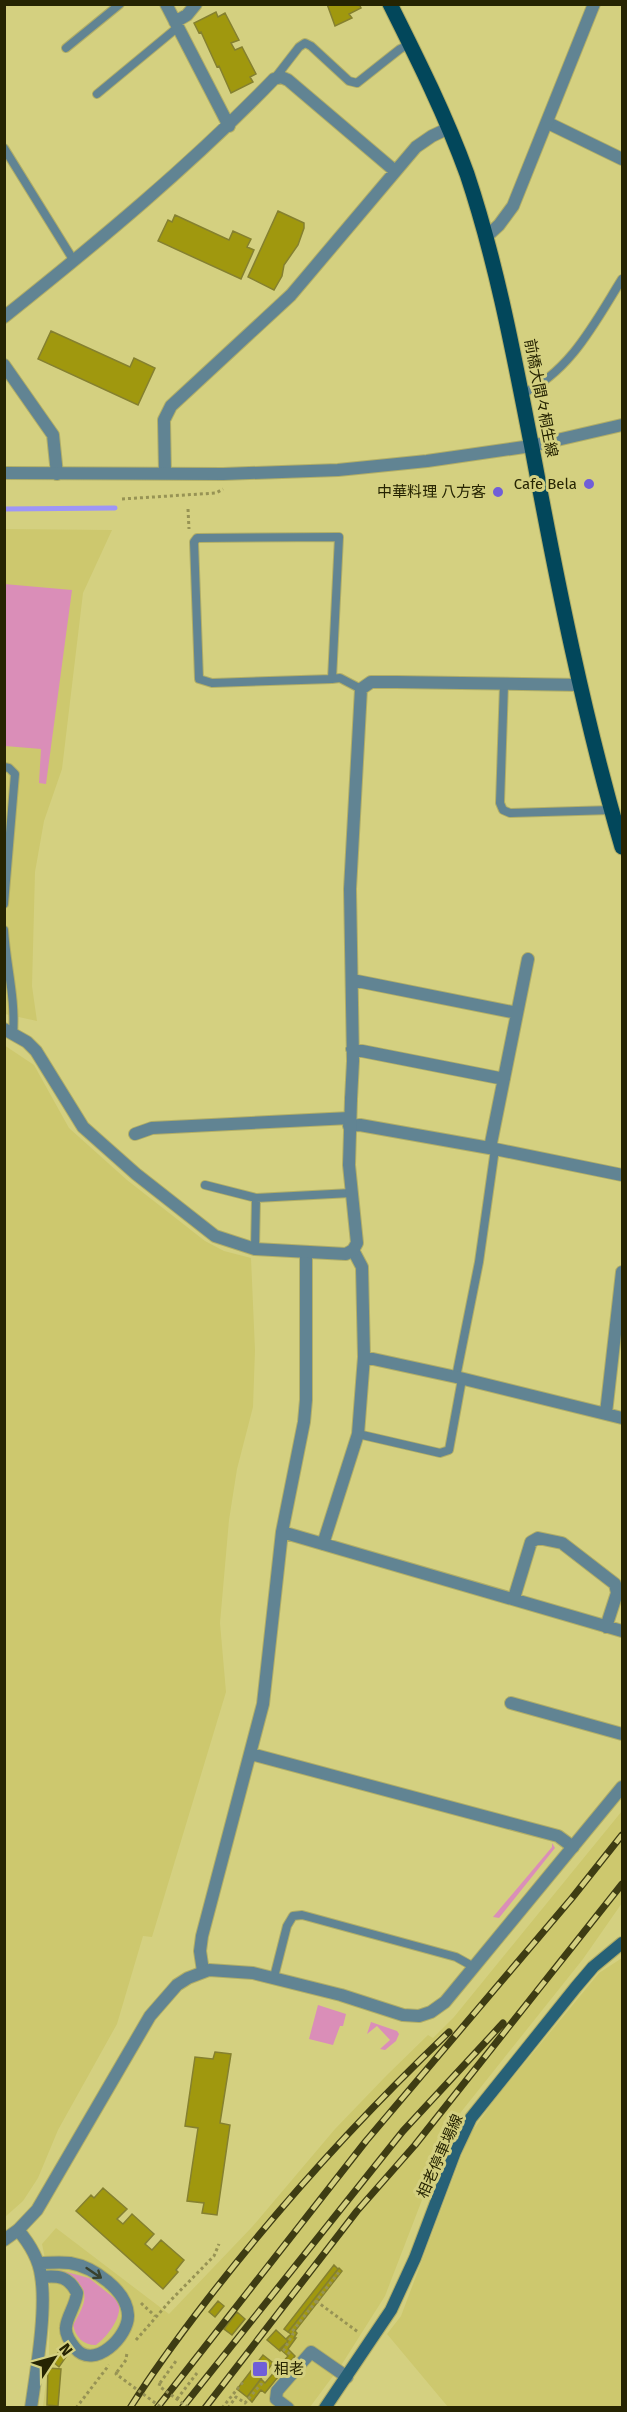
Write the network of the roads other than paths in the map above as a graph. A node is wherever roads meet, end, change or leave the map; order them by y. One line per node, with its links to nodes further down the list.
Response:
1 (120, 4): 8 (lane)
2 (166, 4): 6 (street)
3 (196, 4): 6 (street)
4 (390, 4): 7 (main road, 前橋大間々桐生線)
5 (594, 4): 11 (street)
6 (177, 24): 10 (lane); 12 (street)
7 (410, 44): 9 (lane); 13 (main road, 前橋大間々桐生線)
8 (66, 48)
9 (274, 79): 12 (street); 16 (street)
10 (97, 94)
11 (548, 123): 15 (street); 17 (street)
12 (229, 126): 18 (street)
13 (449, 128): 16 (street); 17 (main road, 前橋大間々桐生線)
14 (4, 148): 18 (lane)
15 (622, 159)
16 (395, 171): 26 (street)
17 (486, 237): 22 (main road, 前橋大間々桐生線)
18 (74, 261): 20 (street)
19 (622, 279): 22 (lane)
20 (4, 317)
21 (4, 365): 27 (street)
22 (522, 394): 24 (main road, 前橋大間々桐生線)
23 (622, 425): 24 (street)
24 (531, 446): 26 (street); 30 (main road, 前橋大間々桐生線)
25 (4, 473): 27 (street)
26 (165, 473): 27 (street)
27 (57, 474)
28 (332, 679): 28 (lane); 31 (lane)
29 (504, 684): 30 (street); 31 (street); 33 (lane)
30 (582, 686): 33 (main road, 前橋大間々桐生線)
31 (362, 689): 39 (street)
32 (4, 767): 35 (lane)
33 (612, 810): 34 (main road, 前橋大間々桐生線)
34 (622, 847)
35 (5, 870): 36 (lane)
36 (4, 904)
37 (4, 930): 41 (lane)
38 (528, 959): 40 (street)
39 (352, 980): 40 (street); 42 (street)
40 (517, 1013): 43 (street)
41 (9, 1032): 51 (street)
42 (352, 1049): 43 (street); 44 (street)
43 (504, 1079): 46 (street)
44 (349, 1122): 45 (street); 46 (street); 49 (street)
45 (135, 1134)
46 (493, 1148): 47 (street); 56 (lane)
47 (622, 1175)
48 (206, 1185): 50 (lane)
49 (351, 1193): 50 (lane); 52 (street)
50 (256, 1198): 51 (lane)
51 (255, 1250): 53 (street)
52 (353, 1250): 53 (street); 55 (street)
53 (306, 1253): 60 (street)
54 (622, 1272): 57 (street)
55 (364, 1357): 56 (street); 59 (street)
56 (459, 1378): 57 (street); 59 (lane)
57 (606, 1413): 58 (street)
58 (622, 1418)
59 (358, 1434): 61 (street)
60 (282, 1532): 61 (street); 67 (street)
61 (323, 1544): 62 (street)
62 (514, 1598): 63 (street); 63 (street)
63 (606, 1627): 64 (street)
64 (622, 1631)
65 (511, 1703): 66 (street)
66 (622, 1734)
67 (251, 1754): 69 (street); 72 (street)
68 (622, 1786): 69 (street)
69 (573, 1847): 71 (street)
70 (622, 1944): 78 (main road, 相老停車場線)
71 (474, 1967): 73 (street); 73 (lane)
72 (202, 1971): 73 (street); 74 (street)
73 (274, 1977)
74 (18, 2230): 75 (street); 76 (street)
75 (4, 2240)
76 (38, 2263): 77 (street); 77 (street, one-way to 77)
77 (42, 2277): 79 (street)
78 (347, 2377): 80 (street); 81 (main road, 相老停車場線)
79 (31, 2408)
80 (288, 2408)
81 (325, 2408)

